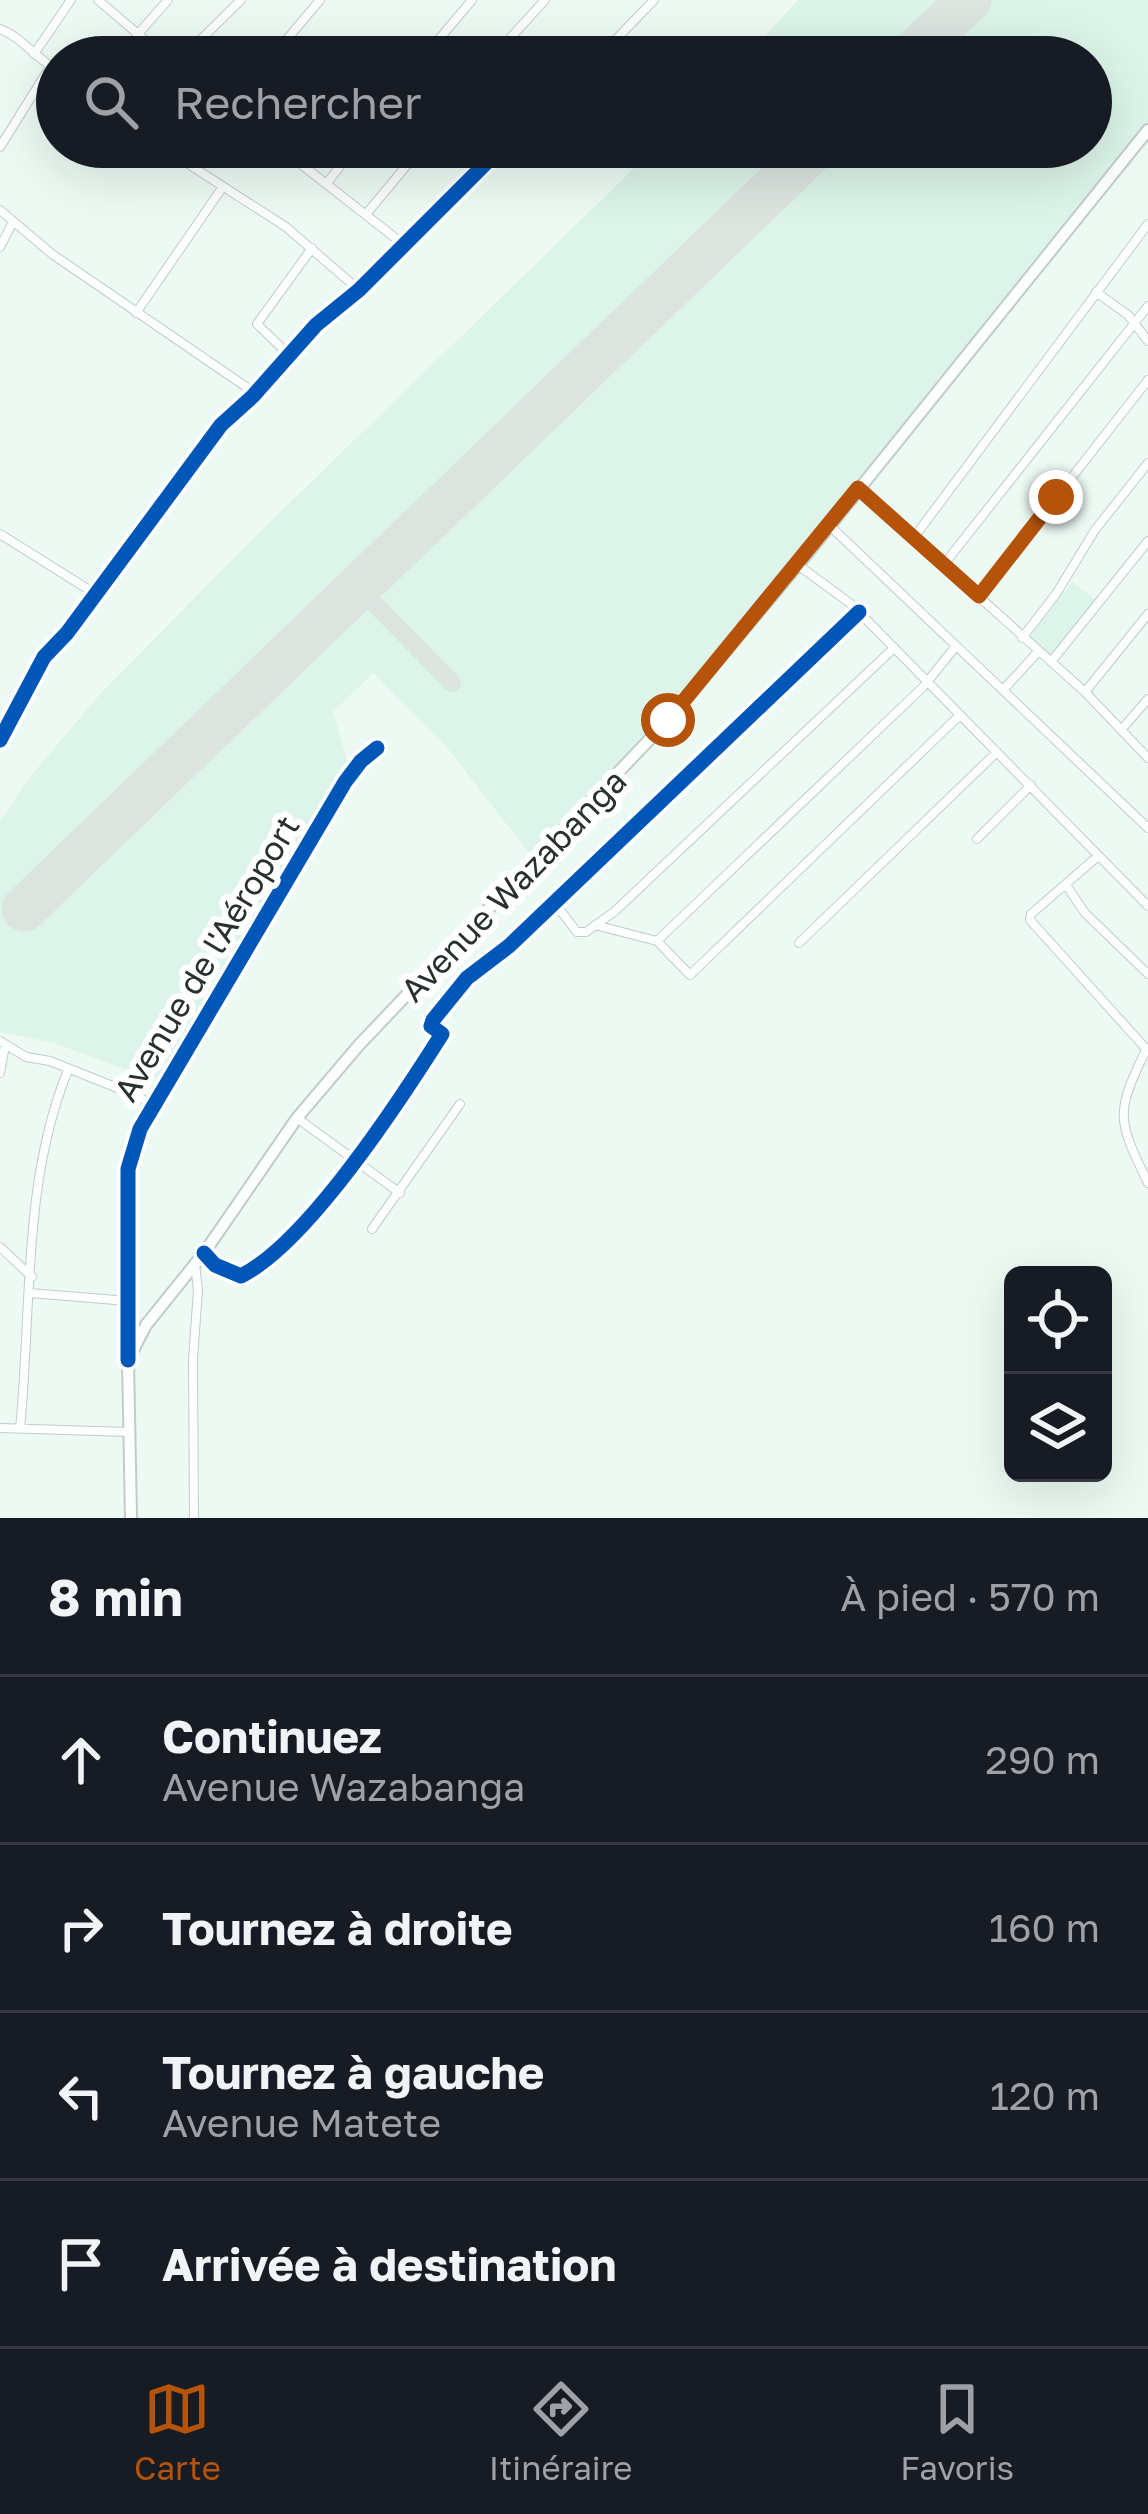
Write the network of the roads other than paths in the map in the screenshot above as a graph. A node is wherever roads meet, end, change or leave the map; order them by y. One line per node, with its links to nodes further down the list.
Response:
1 (70, 0): 11 (street)
2 (98, 0): 10 (street)
3 (168, 0): 10 (street)
4 (241, 0): 12 (street)
5 (320, 0): 13 (street)
6 (472, 0): 14 (street)
7 (545, 0): 15 (street)
8 (654, 0): 16 (street)
9 (0, 29): 18 (street)
10 (137, 35)
11 (46, 36)
12 (204, 36)
13 (290, 36)
14 (442, 36)
15 (512, 36)
16 (619, 36)
17 (36, 51): 18 (street)
18 (34, 54)
19 (36, 94): 21 (street)
20 (1148, 130): 46 (main road, Avenue Wazabanga)
21 (0, 147)
22 (193, 168): 28 (street)
23 (307, 168): 27 (street)
24 (339, 168): 27 (street)
25 (404, 168): 30 (street)
26 (481, 168): 33 (street)
27 (327, 183): 30 (street)
28 (222, 188): 35 (street); 39 (street)
29 (0, 209): 31 (street)
30 (367, 213): 33 (street)
31 (13, 222): 34 (street); 39 (street)
32 (1148, 224): 37 (street)
33 (403, 244): 36 (street)
34 (0, 247)
35 (312, 248): 36 (street); 42 (street)
36 (359, 290): 42 (street)
37 (1096, 292): 40 (street); 49 (street)
38 (1148, 306): 40 (street)
39 (136, 313): 44 (street)
40 (1135, 323): 41 (street); 51 (street)
41 (1148, 341)
42 (289, 355): 44 (street)
43 (1148, 380): 54 (street)
44 (256, 393): 53 (street)
45 (1148, 463): 57 (street)
46 (858, 488): 47 (main road, Avenue Wazabanga); 49 (street)
47 (830, 526): 52 (main road, Avenue Wazabanga); 58 (street)
48 (0, 534): 53 (street)
49 (915, 536): 51 (street)
50 (1148, 541): 61 (street)
51 (945, 563): 54 (street)
52 (798, 565): 55 (street); 89 (main road, Avenue Wazabanga)
53 (94, 593): 68 (street)
54 (979, 596): 57 (street)
55 (859, 612): 59 (street); 77 (street)
56 (1148, 614): 64 (street)
57 (1022, 638): 60 (street)
58 (956, 646): 62 (street); 63 (street)
59 (894, 647): 62 (street); 79 (street)
60 (1037, 652): 61 (street); 63 (street)
61 (1051, 662): 64 (street)
62 (927, 679): 66 (street); 80 (street)
63 (1003, 690): 73 (street)
64 (1085, 692): 67 (street)
65 (1148, 699): 67 (street)
66 (960, 715): 70 (street); 80 (street)
67 (1122, 729): 71 (street)
68 (0, 740)
69 (377, 748): 88 (street, Avenue de l'Aéroport)
70 (997, 752): 72 (street); 81 (street)
71 (1148, 758)
72 (1031, 784): 74 (street); 75 (street)
73 (1148, 828)
74 (976, 839)
75 (1097, 857): 76 (street); 78 (street)
76 (1066, 885): 82 (street); 84 (street)
77 (553, 901): 79 (street); 90 (street)
78 (1148, 906)
79 (595, 925): 80 (street)
80 (657, 941)
81 (799, 943)
82 (1148, 974)
83 (3, 1043): 85 (street); 86 (street)
84 (1147, 1051): 91 (street)
85 (68, 1070): 88 (street); 96 (street)
86 (0, 1073)
87 (460, 1104): 92 (street)
88 (152, 1107): 98 (street, Avenue de l'Aéroport)
89 (297, 1118): 90 (street); 95 (main road, Avenue Wazabanga)
90 (356, 1159): 92 (street); 95 (street)
91 (1148, 1183)
92 (400, 1192): 93 (street)
93 (372, 1229)
94 (0, 1247): 96 (street)
95 (200, 1258): 99 (main road, Avenue Wazabanga); 104 (street)
96 (32, 1277): 97 (street)
97 (30, 1293): 98 (street); 101 (street)
98 (128, 1301): 99 (street, Avenue de l'Aéroport)
99 (128, 1360): 102 (main road)
100 (0, 1428): 101 (street)
101 (20, 1429): 102 (street)
102 (128, 1432): 103 (main road)
103 (130, 1518)
104 (194, 1518)

